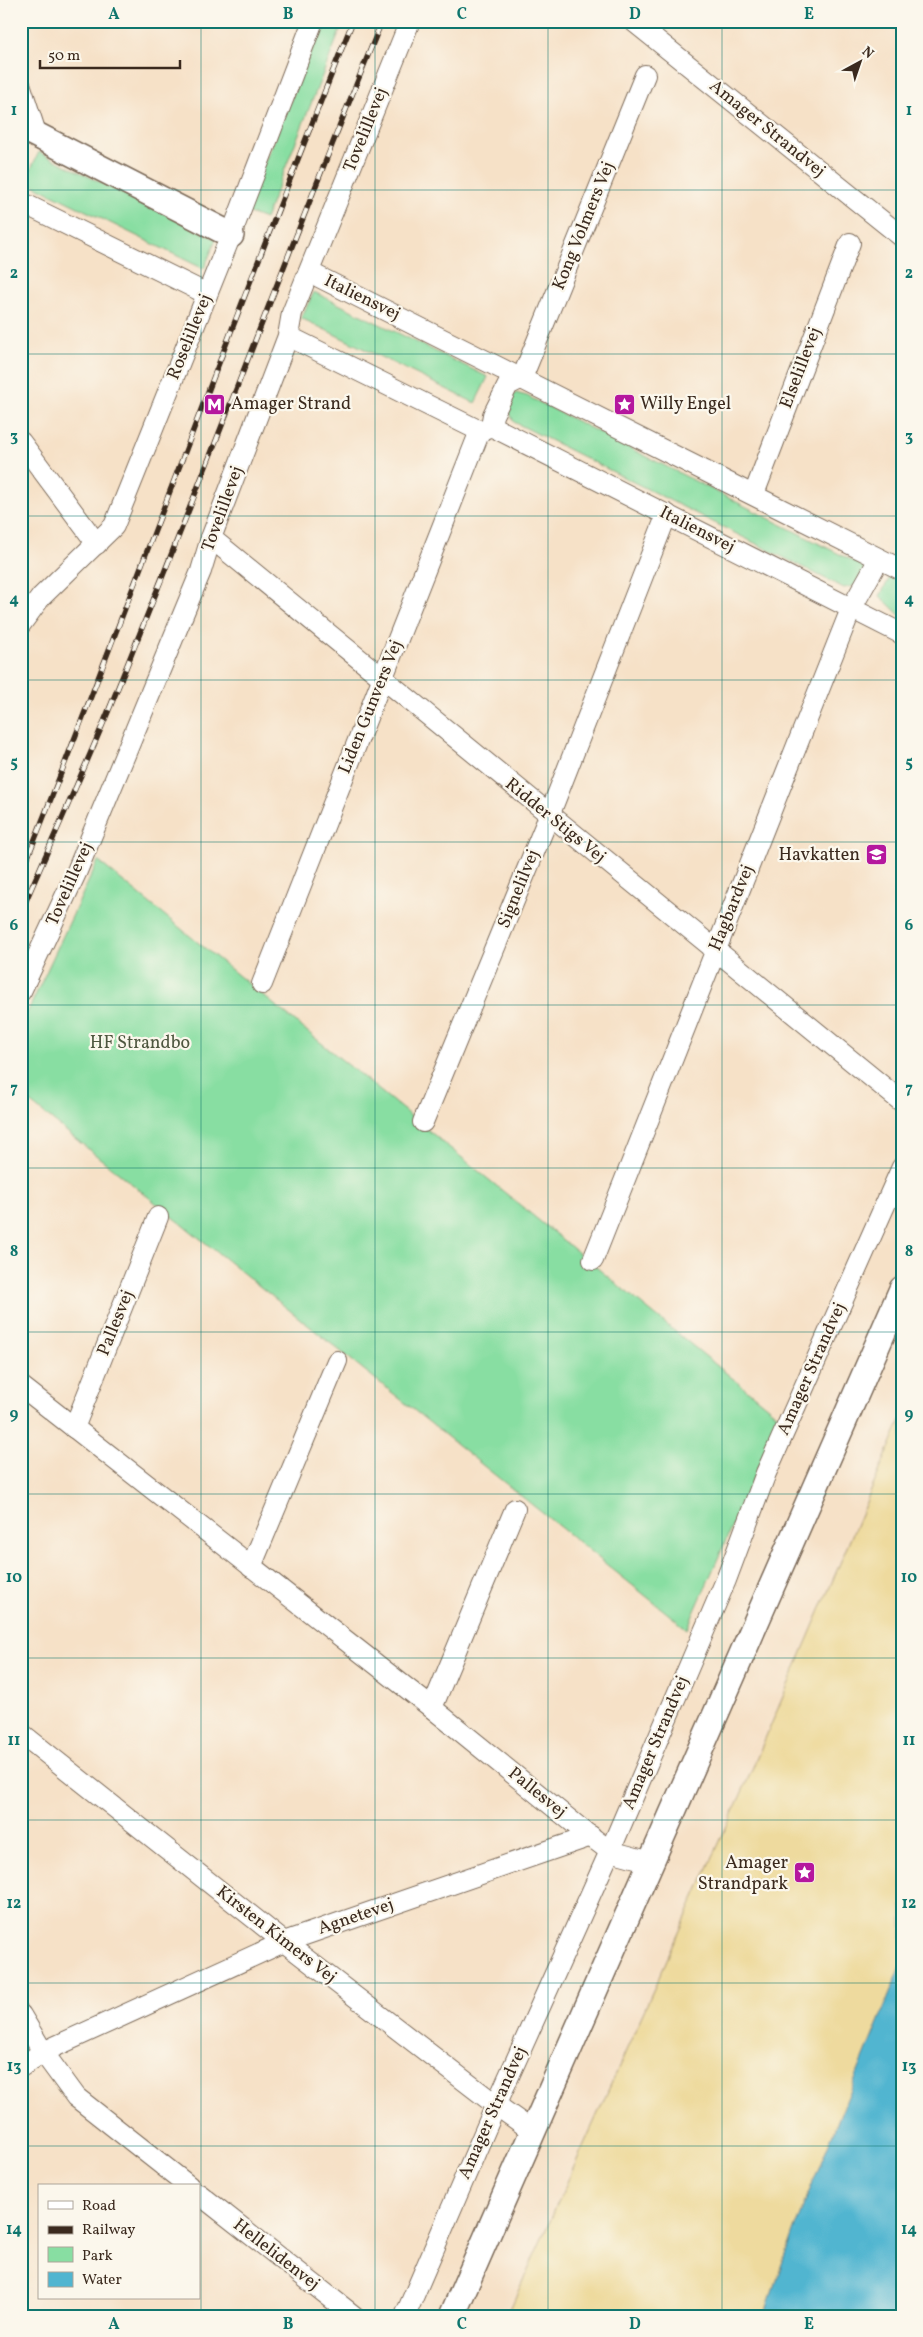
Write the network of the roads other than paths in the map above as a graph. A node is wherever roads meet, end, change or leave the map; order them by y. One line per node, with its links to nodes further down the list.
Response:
1 (313, 21): 8 (street, Roselillevej)
2 (410, 21): 11 (street, Tovelillevej)
3 (633, 21): 9 (street, Amager Strandvej)
4 (645, 75): 14 (street, Kong Volmers Vej)
5 (21, 87): 6 (street)
6 (29, 132): 8 (street)
7 (21, 202): 12 (street)
8 (231, 235): 12 (street, Roselillevej)
9 (902, 237)
10 (850, 243): 17 (street, Elselillevej)
11 (308, 272): 13 (street, Tovelillevej); 14 (street, Italiensvej)
12 (206, 294): 20 (street, Roselillevej)
13 (288, 336): 15 (street, Italiensvej); 19 (street, Tovelillevej)
14 (522, 378): 15 (street); 17 (street, Italiensvej)
15 (485, 428): 18 (street, Italiensvej); 26 (street, Liden Gunvers Vej)
16 (21, 442): 20 (street)
17 (754, 494): 21 (street, Italiensvej)
18 (667, 514): 23 (street, Italiensvej); 27 (street, Signelilvej)
19 (211, 538): 26 (street, Ridder Stigs Vej); 30 (street, Tovelillevej)
20 (96, 544): 24 (street, Roselillevej)
21 (879, 559): 22 (street, Italiensvej); 23 (street, Hagbardvej)
22 (902, 570)
23 (851, 608): 25 (street, Italiensvej); 28 (street, Hagbardvej)
24 (21, 624)
25 (902, 634)
26 (382, 679): 27 (street, Ridder Stigs Vej); 29 (street, Liden Gunvers Vej)
27 (549, 816): 28 (street, Ridder Stigs Vej); 32 (street, Signelilvej)
28 (715, 952): 31 (street, Ridder Stigs Vej); 35 (street, Hagbardvej)
29 (262, 984)
30 (21, 991)
31 (902, 1102)
32 (423, 1122)
33 (902, 1167): 45 (street, Amager Strandvej)
34 (158, 1218): 39 (street, Pallesvej)
35 (593, 1260)
36 (902, 1289): 46 (street)
37 (336, 1361): 41 (street)
38 (21, 1386): 39 (street, Pallesvej)
39 (74, 1428): 41 (street, Pallesvej)
40 (515, 1509): 42 (street)
41 (251, 1568): 42 (street, Pallesvej)
42 (432, 1708): 44 (street, Pallesvej)
43 (21, 1733): 47 (street, Kirsten Kimers Vej)
44 (591, 1836): 45 (street, Pallesvej); 47 (street, Agnetevej)
45 (610, 1851): 46 (street, Pallesvej); 51 (street, Amager Strandvej)
46 (651, 1862): 52 (street)
47 (284, 1942): 49 (street, Agnetevej); 51 (street, Kirsten Kimers Vej)
48 (21, 2015): 49 (street)
49 (44, 2052): 50 (street, Agnetevej); 53 (street)
50 (21, 2067)
51 (496, 2105): 52 (street, Kirsten Kimers Vej); 56 (street, Amager Strandvej)
52 (534, 2132): 57 (street)
53 (186, 2184)
54 (200, 2195): 55 (street, Hellelidenvej)
55 (354, 2316)
56 (405, 2316)
57 (452, 2316)

